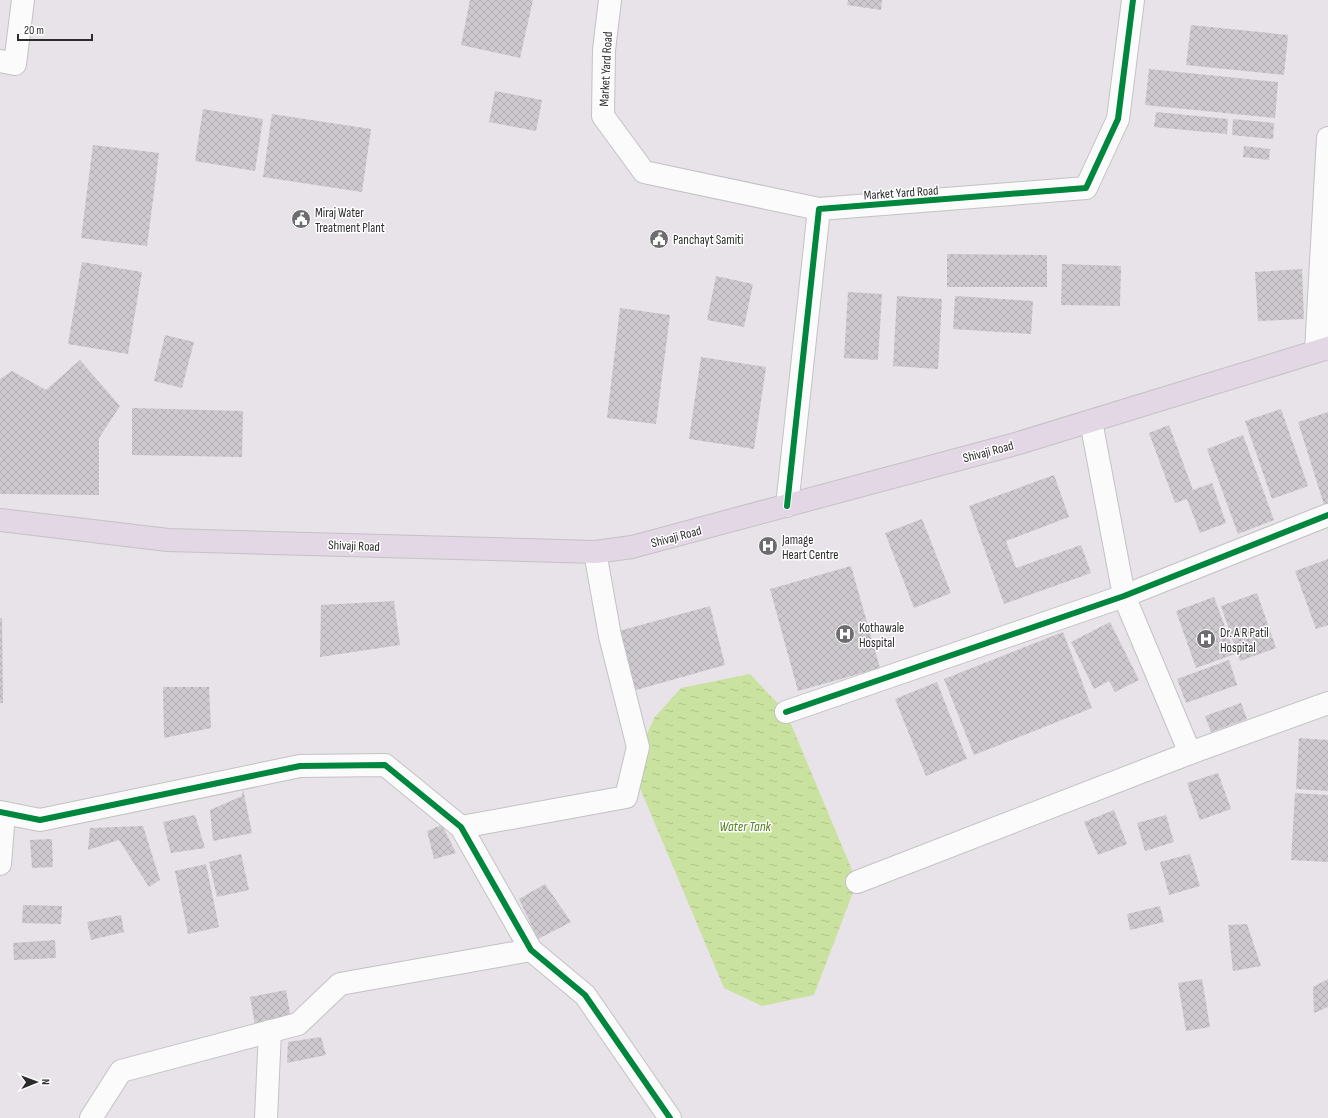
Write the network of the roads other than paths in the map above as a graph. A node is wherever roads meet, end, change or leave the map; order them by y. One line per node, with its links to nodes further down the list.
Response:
1 (23, 0): 4 (street)
2 (610, 0): 6 (street, Market Yard Road)
3 (1133, 0): 6 (street, Market Yard Road)
4 (0, 61)
5 (1328, 138): 7 (street)
6 (819, 209): 9 (street)
7 (1322, 350): 8 (main road, Shivaji Road)
8 (1090, 421): 9 (main road, Shivaji Road); 13 (street)
9 (787, 506): 12 (main road, Shivaji Road)
10 (1328, 515): 13 (street)
11 (0, 520): 12 (main road, Shivaji Road)
12 (595, 552): 18 (street)
13 (1124, 596): 15 (street); 16 (street)
14 (1328, 703): 16 (street)
15 (786, 712)
16 (1190, 753): 20 (street)
17 (2, 812): 18 (street); 19 (street)
18 (461, 826): 21 (street)
19 (0, 864)
20 (857, 882)
21 (531, 950): 22 (street); 25 (street)
22 (270, 1031): 23 (street); 24 (street)
23 (91, 1118)
24 (266, 1118)
25 (670, 1118)

